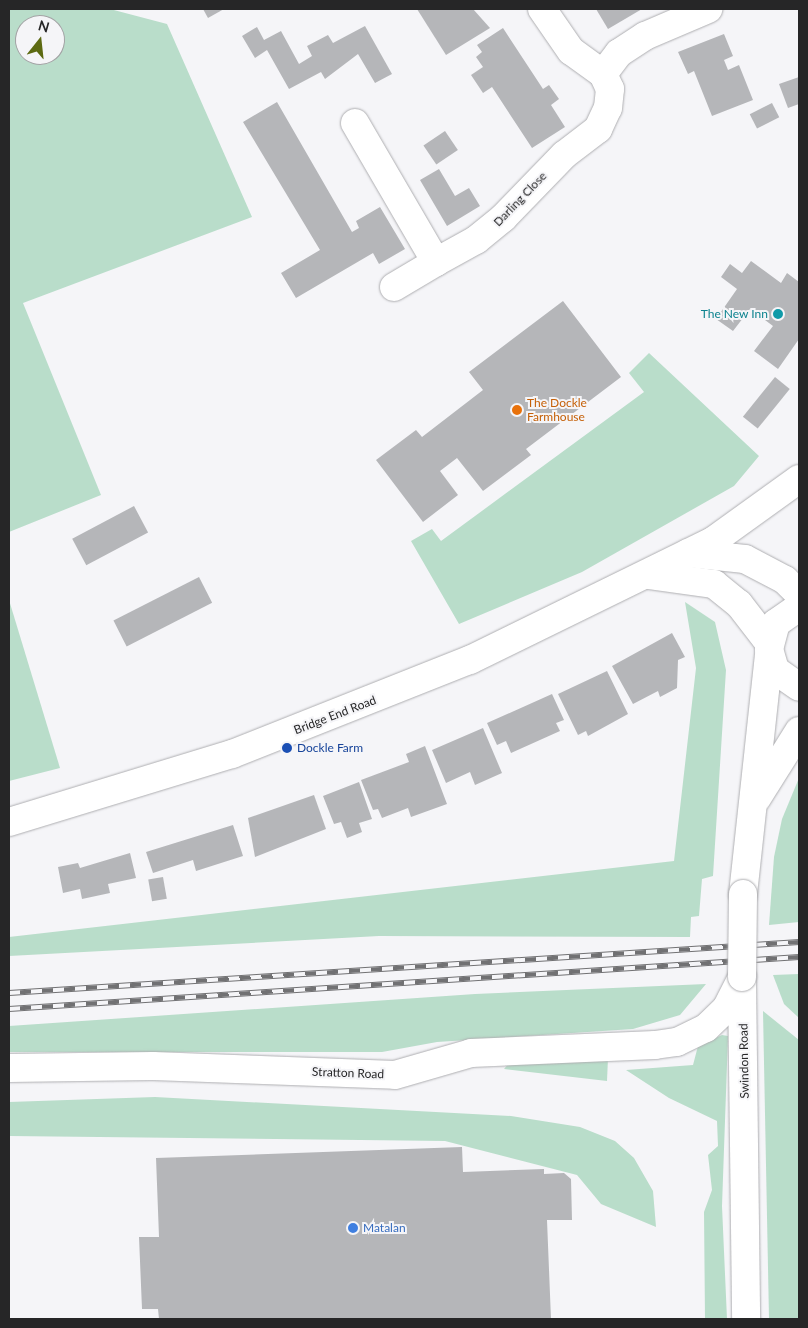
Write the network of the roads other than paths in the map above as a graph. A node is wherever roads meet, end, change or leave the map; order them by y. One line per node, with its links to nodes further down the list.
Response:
1 (708, 9): 3 (main road)
2 (544, 11): 3 (main road)
3 (603, 74): 5 (main road, Darling Close)
4 (355, 123): 5 (main road)
5 (436, 262): 6 (main road, Darling Close)
6 (394, 286)
7 (799, 479): 8 (main road, Bridge End Road)
8 (688, 553): 9 (main road, Bridge End Road); 10 (main road)
9 (648, 575): 12 (main road); 16 (main road, Bridge End Road)
10 (799, 594)
11 (799, 607): 12 (main road, Swindon Road)
12 (769, 649): 13 (main road); 15 (main road, Swindon Road)
13 (799, 687)
14 (799, 731): 15 (main road, Swindon Road)
15 (753, 803): 17 (main road, Swindon Road, bridge)
16 (9, 822)
17 (742, 977): 18 (main road, Stratton Road); 19 (main road, Swindon Road)
18 (9, 1068)
19 (746, 1319)

